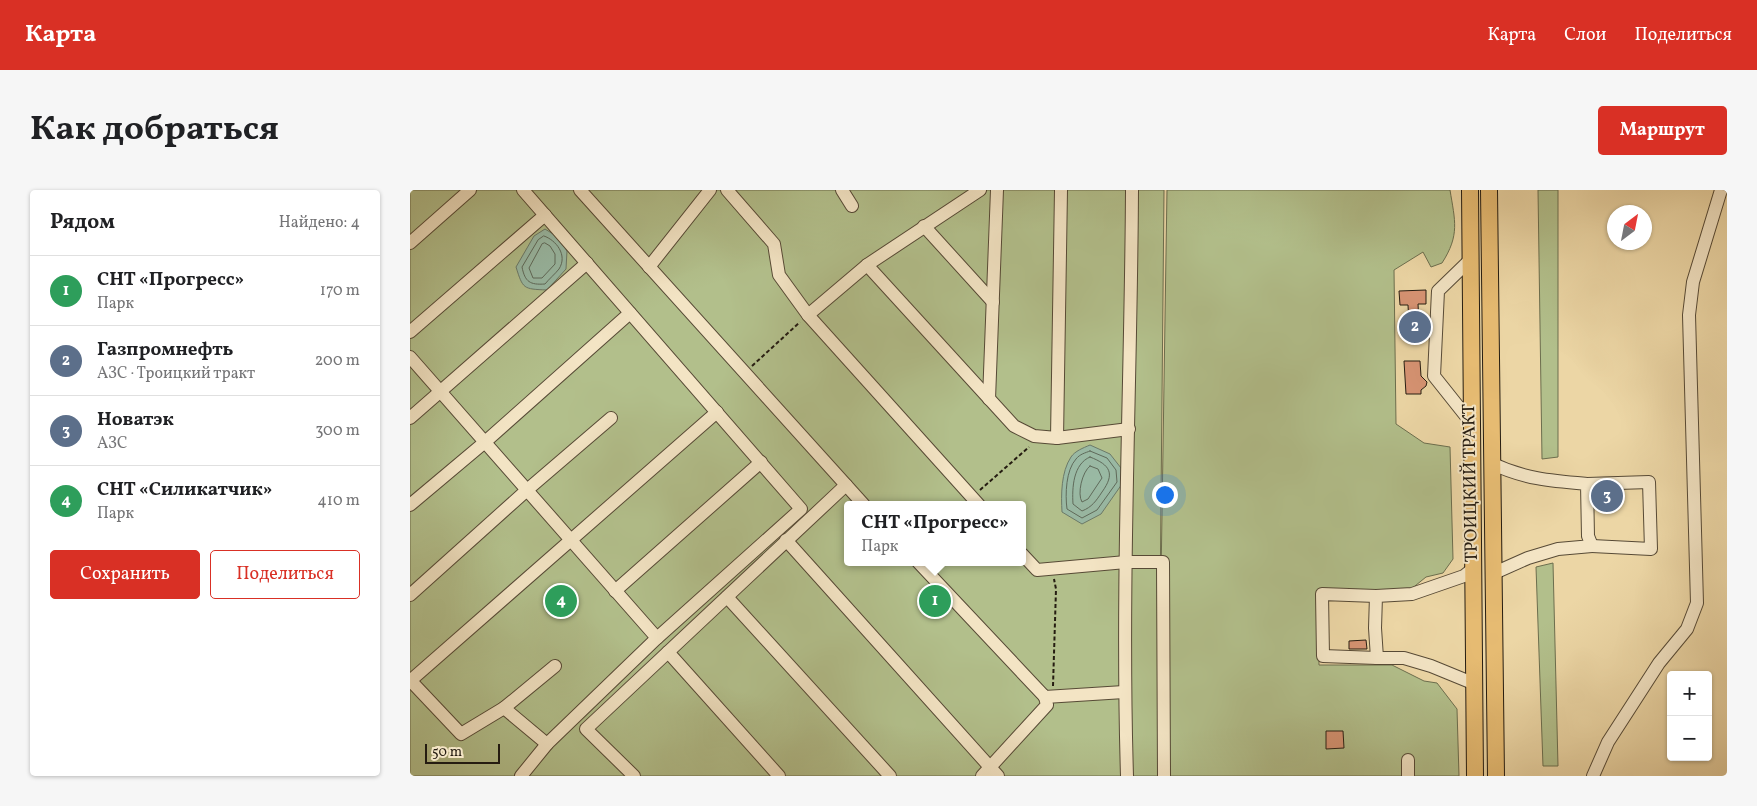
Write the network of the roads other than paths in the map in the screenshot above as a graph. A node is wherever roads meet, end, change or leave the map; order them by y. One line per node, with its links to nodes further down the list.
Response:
1 (470, 190): 17 (lane)
2 (523, 190): 15 (lane)
3 (580, 190): 21 (lane)
4 (710, 190): 21 (lane)
5 (727, 190): 24 (lane)
6 (842, 190): 14 (lane)
7 (980, 190): 16 (lane)
8 (998, 190): 22 (lane)
9 (1061, 190): 34 (lane)
10 (1132, 190): 33 (lane)
11 (1470, 190): 18 (main road, ТРОИЦКИЙ ТРАКТ)
12 (1488, 190): 37 (main road, ТРОИЦКИЙ ТРАКТ)
13 (1721, 190): 77 (lane)
14 (852, 206)
15 (545, 215): 19 (lane); 25 (lane)
16 (924, 226): 20 (lane); 22 (lane)
17 (410, 243)
18 (1471, 259): 32 (main road, ТРОИЦКИЙ ТРАКТ); 32 (lane)
19 (587, 263): 23 (lane); 27 (lane)
20 (867, 265): 24 (lane); 28 (lane)
21 (649, 267): 39 (lane)
22 (993, 302): 28 (lane)
23 (630, 313): 29 (lane); 35 (lane)
24 (808, 315): 42 (lane)
25 (410, 332)
26 (410, 357): 27 (lane)
27 (441, 392): 30 (lane); 35 (lane)
28 (989, 400): 34 (lane)
29 (717, 412): 36 (lane); 44 (lane)
30 (410, 418)
31 (611, 418): 40 (lane)
32 (1473, 425): 50 (main road, ТРОИЦКИЙ ТРАКТ)
33 (1129, 429): 34 (lane); 48 (lane)
34 (1057, 438)
35 (485, 442): 40 (lane); 43 (lane)
36 (761, 462): 52 (lane); 56 (lane)
37 (1491, 463): 38 (lane); 51 (main road, ТРОИЦКИЙ ТРАКТ)
38 (1587, 484): 46 (lane); 46 (lane)
39 (846, 486): 41 (lane); 45 (lane)
40 (527, 490): 44 (lane); 53 (lane)
41 (860, 501)
42 (975, 501)
43 (410, 505)
44 (570, 540): 52 (lane); 60 (lane)
45 (786, 540): 55 (lane); 67 (lane)
46 (1592, 546): 51 (lane)
47 (1026, 558): 48 (lane)
48 (1126, 562): 62 (lane); 73 (lane)
49 (922, 566): 63 (lane)
50 (1474, 568): 54 (lane); 61 (main road, ТРОИЦКИЙ ТРАКТ)
51 (1492, 574): 76 (main road, ТРОИЦКИЙ ТРАКТ)
52 (615, 591): 56 (lane)
53 (410, 595)
54 (1376, 596): 58 (lane); 58 (lane)
55 (727, 597): 57 (lane); 71 (lane)
56 (657, 638): 65 (lane)
57 (668, 652): 69 (lane); 70 (lane)
58 (1377, 658): 61 (lane)
59 (555, 666): 64 (lane)
60 (410, 680): 64 (lane)
61 (1475, 684): 75 (main road, ТРОИЦКИЙ ТРАКТ)
62 (1124, 692): 63 (lane); 72 (lane)
63 (1048, 696): 67 (lane)
64 (504, 708): 65 (lane)
65 (547, 744): 68 (lane)
66 (1408, 760): 74 (lane)
67 (990, 773)
68 (521, 776)
69 (634, 776)
70 (780, 776)
71 (890, 776)
72 (1126, 776)
73 (1164, 776)
74 (1408, 776)
75 (1475, 776)
76 (1496, 776)
77 (1593, 776)

